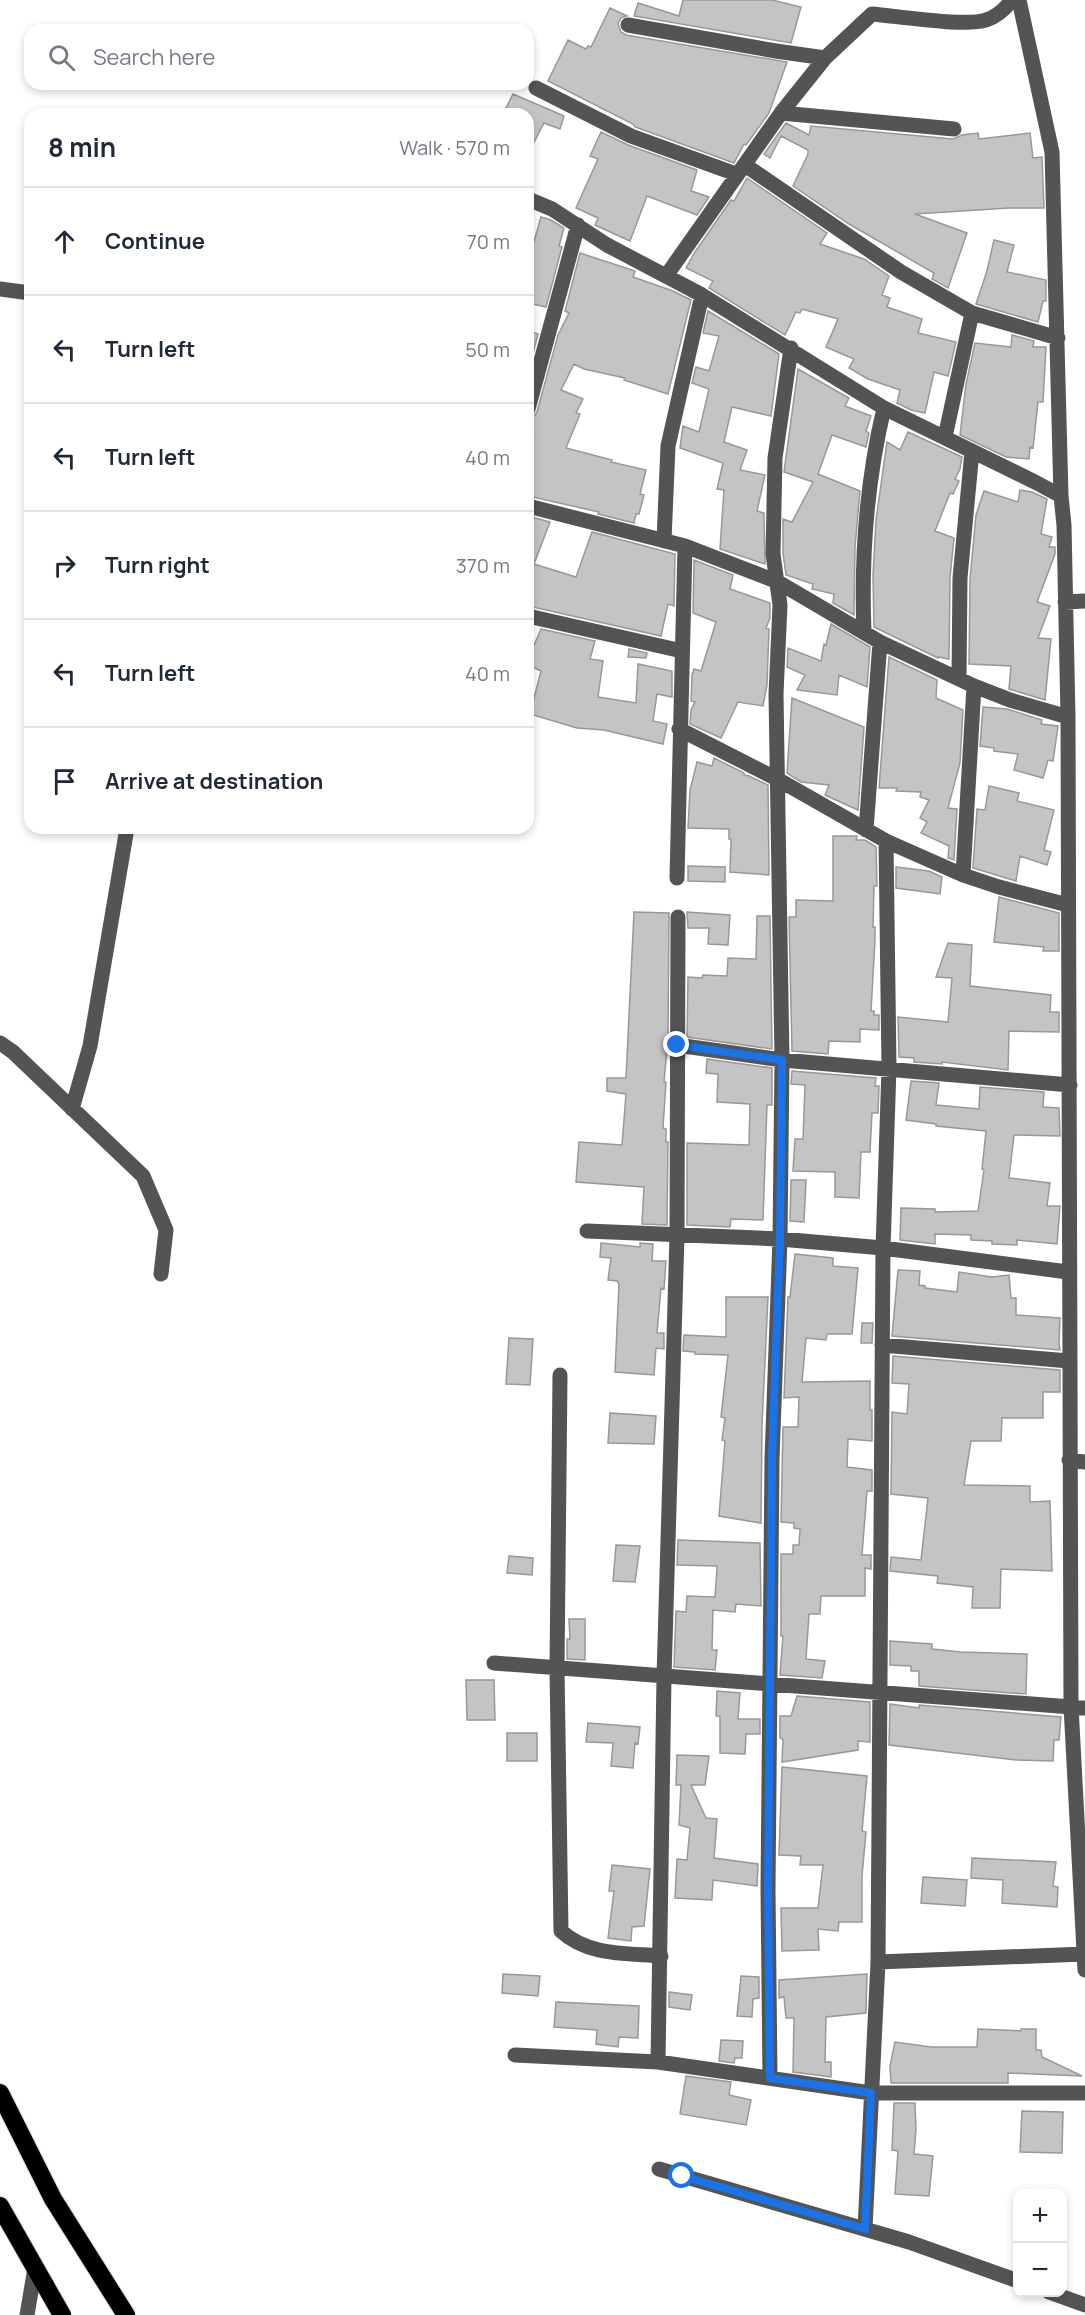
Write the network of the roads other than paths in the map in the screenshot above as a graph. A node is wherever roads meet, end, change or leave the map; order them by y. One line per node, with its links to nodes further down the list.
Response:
1 (1012, 0): 4 (street)
2 (1019, 0): 16 (street)
3 (628, 25): 4 (street)
4 (825, 58): 6 (street)
5 (536, 88): 8 (street)
6 (781, 113): 7 (street); 8 (street)
7 (954, 129)
8 (740, 170): 11 (street); 15 (street)
9 (534, 202): 10 (street)
10 (578, 225): 11 (street); 18 (street)
11 (666, 276): 14 (street)
12 (0, 289): 13 (street)
13 (24, 292)
14 (702, 295): 17 (street); 24 (street)
15 (972, 313): 16 (street); 20 (street)
16 (1058, 338): 22 (street)
17 (791, 348): 19 (street); 26 (street)
18 (534, 387)
19 (884, 408): 20 (street); 30 (street)
20 (945, 437): 21 (street)
21 (972, 451): 22 (street); 33 (street)
22 (1061, 496): 28 (street)
23 (534, 508): 24 (street)
24 (664, 541): 25 (street)
25 (685, 546): 26 (street); 32 (street)
26 (778, 582): 30 (street); 37 (street)
27 (1085, 601): 28 (street)
28 (1065, 602): 35 (street)
29 (534, 617): 32 (street)
30 (864, 632): 31 (street)
31 (880, 642): 33 (street); 38 (street)
32 (682, 651): 36 (street)
33 (959, 677): 34 (street)
34 (974, 686): 35 (street); 41 (street)
35 (1068, 717): 43 (street)
36 (679, 729): 37 (street); 42 (street)
37 (778, 780): 38 (street); 47 (street)
38 (866, 830): 40 (street)
39 (126, 834): 50 (street)
40 (886, 841): 41 (street); 48 (street)
41 (963, 875): 43 (street)
42 (677, 878)
43 (1068, 905): 49 (street)
44 (678, 917): 46 (street)
45 (0, 1043): 50 (street)
46 (677, 1045): 47 (street); 52 (street)
47 (782, 1060): 48 (street); 53 (street)
48 (889, 1068): 49 (street); 54 (street)
49 (1070, 1085): 55 (street)
50 (72, 1108): 56 (street)
51 (587, 1231): 52 (street)
52 (677, 1236): 53 (street); 63 (street)
53 (780, 1239): 54 (street); 64 (street)
54 (883, 1248): 55 (street); 57 (street)
55 (1068, 1272): 58 (street)
56 (161, 1274)
57 (882, 1345): 58 (street); 65 (street)
58 (1069, 1361): 60 (street)
59 (560, 1375): 62 (street)
60 (1077, 1461): 66 (street)
61 (494, 1664): 62 (street)
62 (557, 1668): 63 (street); 68 (street)
63 (664, 1677): 64 (street); 68 (street)
64 (770, 1685): 65 (street); 73 (street)
65 (879, 1692): 66 (street); 69 (street)
66 (1078, 1707): 67 (street)
67 (1084, 1953): 69 (street); 70 (street)
68 (661, 1956): 72 (street)
69 (878, 1962): 75 (street)
70 (1085, 1971)
71 (515, 2055): 72 (street)
72 (658, 2062): 73 (street)
73 (770, 2078): 75 (street)
74 (0, 2093): 86 (highway)
75 (871, 2093): 76 (street); 79 (street)
76 (1085, 2093)
77 (659, 2169): 79 (street)
78 (0, 2206): 80 (highway)
79 (865, 2229): 81 (street)
80 (35, 2268): 84 (street); 85 (highway)
81 (1013, 2280)
82 (1063, 2297): 83 (street)
83 (1085, 2305)
84 (27, 2315)
85 (62, 2315)
86 (126, 2315)

